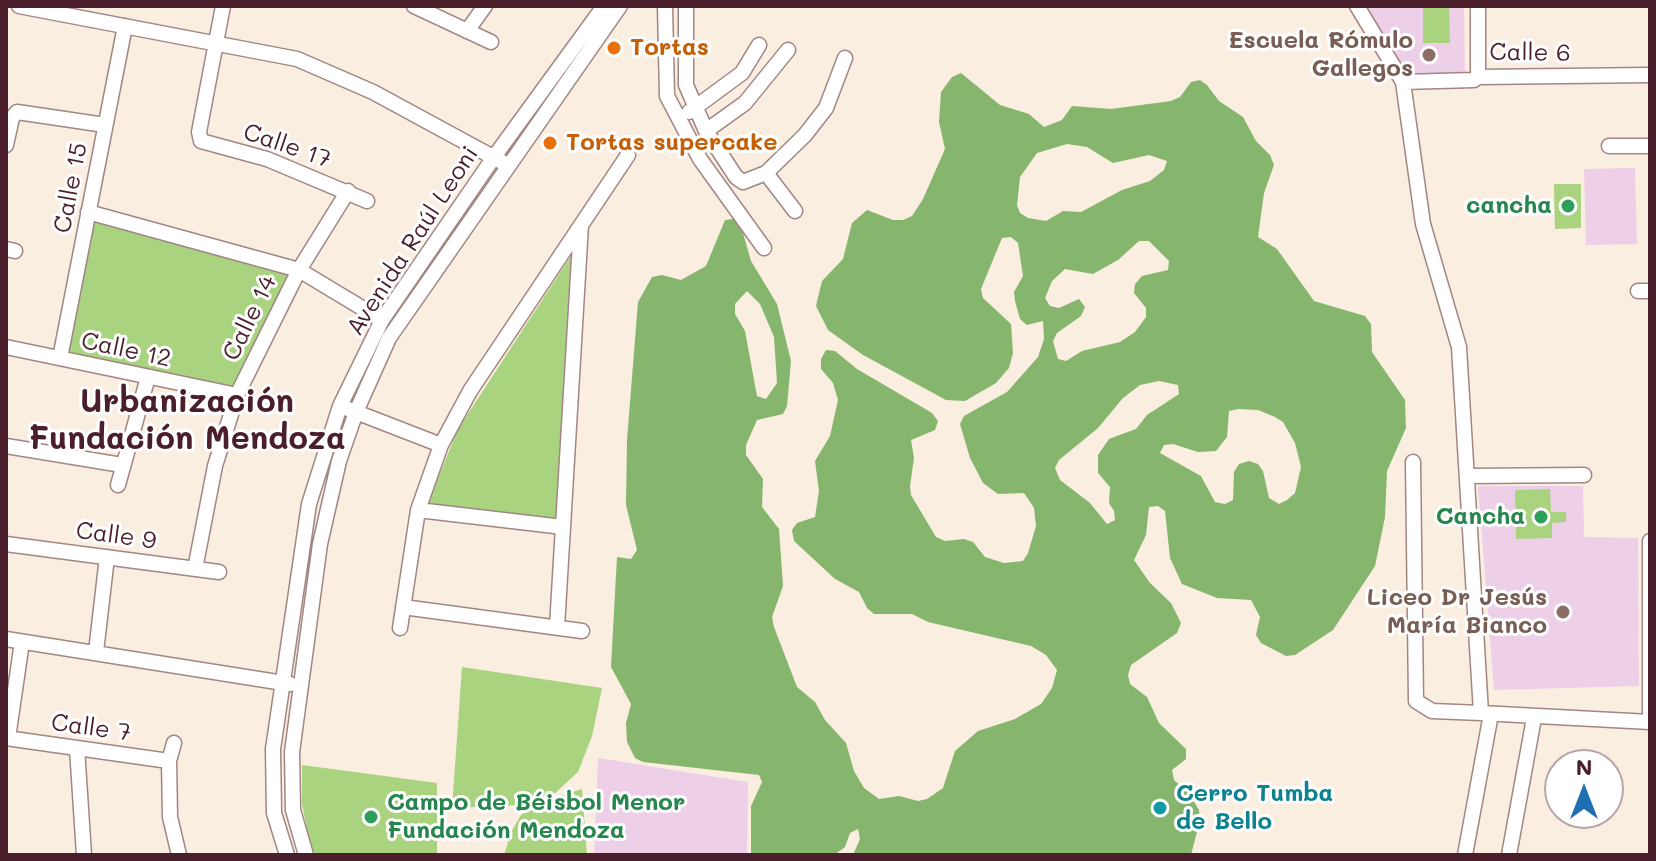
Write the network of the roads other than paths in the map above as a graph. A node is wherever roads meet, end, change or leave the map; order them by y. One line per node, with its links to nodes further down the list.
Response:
1 (19, 6): 11 (street)
2 (223, 6): 14 (street)
3 (414, 6): 12 (street)
4 (485, 6): 12 (street)
5 (604, 6): 29 (street, Avenida Raúl Leoni)
6 (620, 6): 30 (street, Avenida Raúl Leoni)
7 (665, 6): 22 (street)
8 (686, 6): 21 (street)
9 (1357, 6): 20 (street)
10 (1478, 6): 19 (street, Calle 6)
11 (125, 26): 14 (street); 23 (street, Calle 15)
12 (467, 31): 13 (street)
13 (491, 42)
14 (217, 44): 29 (street); 32 (street, Calle 17)
15 (759, 45): 21 (street)
16 (788, 50): 24 (street)
17 (845, 58): 31 (street)
18 (1650, 75): 19 (street, Calle 6)
19 (1478, 77): 20 (street)
20 (1403, 82): 51 (street)
21 (695, 108): 22 (street); 24 (street)
22 (679, 119): 37 (street)
23 (105, 125): 25 (street); 35 (street, Calle 15)
24 (706, 131): 31 (street)
25 (6, 145)
26 (1609, 146): 27 (street)
27 (1650, 146)
28 (628, 155): 36 (street)
29 (494, 157): 30 (street); 39 (street, Avenida Raúl Leoni)
30 (509, 166): 45 (street, Avenida Raúl Leoni)
31 (766, 173): 34 (street)
32 (348, 191): 33 (street, Calle 17); 38 (street, Calle 14)
33 (367, 201)
34 (795, 211)
35 (88, 212): 38 (street); 41 (street, Calle 15)
36 (581, 225): 46 (street); 54 (street)
37 (764, 248)
38 (299, 270): 39 (street); 43 (street, Calle 14)
39 (382, 320): 44 (street, Avenida Raúl Leoni)
40 (6, 347): 41 (street, Calle 12)
41 (60, 358): 42 (street, Calle 12)
42 (148, 377): 43 (street, Calle 12); 49 (street)
43 (237, 395): 58 (street, Calle 14)
44 (340, 406): 45 (street); 67 (street, Avenida Raúl Leoni)
45 (356, 412): 46 (street); 68 (street, Avenida Raúl Leoni)
46 (441, 445): 53 (street)
47 (6, 446): 49 (street)
48 (1413, 462): 69 (street)
49 (122, 465): 52 (street)
50 (1584, 475): 51 (street)
51 (1469, 476): 69 (street)
52 (118, 485)
53 (418, 510): 54 (street); 60 (street)
54 (563, 527): 61 (street)
55 (1650, 541): 71 (street)
56 (6, 544): 57 (street, Calle 9)
57 (107, 557): 58 (street, Calle 9); 66 (street)
58 (195, 569): 59 (street, Calle 9)
59 (219, 572)
60 (403, 607): 61 (street); 62 (street)
61 (557, 627): 63 (street)
62 (400, 628)
63 (582, 631)
64 (6, 639): 65 (street)
65 (22, 642): 66 (street); 72 (street)
66 (96, 652): 67 (street)
67 (284, 683): 68 (street); 78 (street, Avenida Raúl Leoni)
68 (301, 685): 79 (street, Avenida Raúl Leoni)
69 (1486, 714): 70 (street); 80 (street)
70 (1534, 718): 71 (street); 81 (street)
71 (1650, 720)
72 (7, 738): 74 (street, Calle 7)
73 (174, 743): 75 (street)
74 (77, 748): 75 (street, Calle 7); 76 (street)
75 (169, 761): 77 (street)
76 (80, 854)
77 (179, 855)
78 (287, 855)
79 (306, 855)
80 (1465, 855)
81 (1509, 855)

